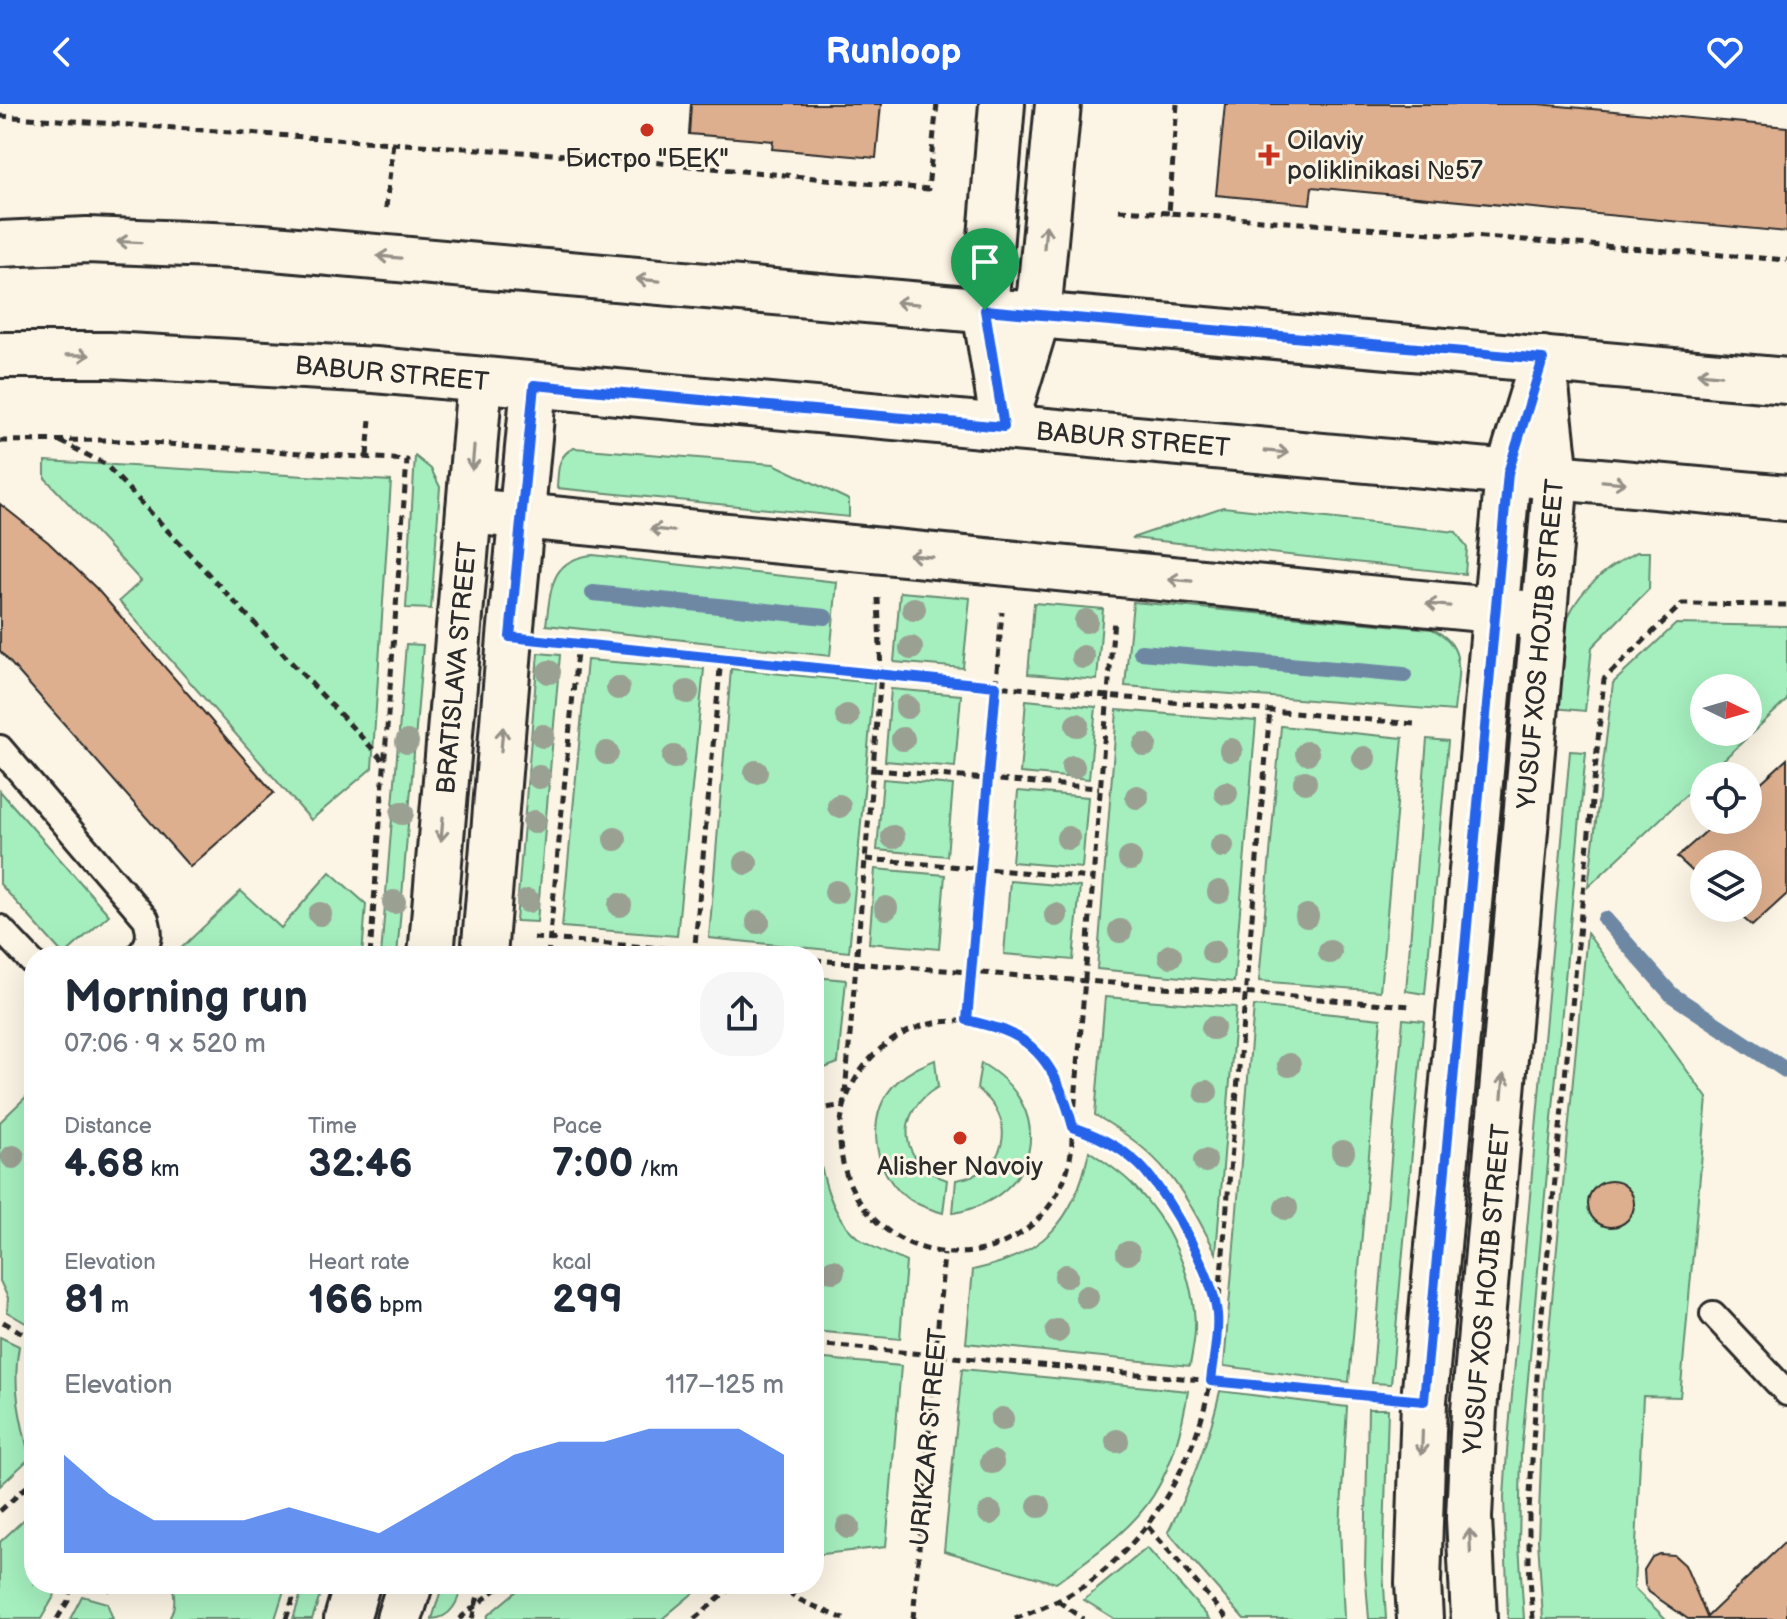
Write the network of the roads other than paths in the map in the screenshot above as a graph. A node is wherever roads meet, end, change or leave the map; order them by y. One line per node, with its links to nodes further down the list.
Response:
1 (1002, 104): 4 (main road)
2 (1058, 104): 5 (main road, one-way to 2)
3 (0, 244): 4 (main road, one-way to 3)
4 (985, 310): 5 (main road); 11 (main road)
5 (1038, 315): 7 (main road); 11 (main road)
6 (0, 355): 8 (main road, BABUR STREET, one-way to 8)
7 (1543, 359): 9 (main road, one-way to 7); 12 (main road, YUSUF XOS HOJIB STREET); 13 (main road, YUSUF XOS HOJIB STREET)
8 (480, 380): 10 (main road, BABUR STREET); 15 (main road, BRATISLAVA STREET, one-way to 15)
9 (1787, 381)
10 (534, 385): 11 (main road, BABUR STREET); 16 (main road, BRATISLAVA STREET)
11 (1004, 427): 12 (main road, BABUR STREET, one-way to 12)
12 (1508, 473): 13 (main road, BABUR STREET); 17 (main road, YUSUF XOS HOJIB STREET)
13 (1556, 477): 14 (main road, BABUR STREET, one-way to 14); 18 (main road, YUSUF XOS HOJIB STREET)
14 (1787, 498)
15 (469, 511): 16 (main road); 23 (main road, BRATISLAVA STREET, one-way to 23)
16 (521, 516): 17 (main road, one-way to 16); 21 (main road, BRATISLAVA STREET, one-way to 16)
17 (1496, 610): 18 (main road); 31 (main road, YUSUF XOS HOJIB STREET, one-way to 31)
18 (1544, 615): 32 (main road, YUSUF XOS HOJIB STREET, one-way to 18)
19 (0, 748): 22 (lane)
20 (0, 928): 24 (lane)
21 (484, 945)
22 (147, 946)
23 (432, 946)
24 (24, 953)
25 (1713, 1314): 26 (lane)
26 (1787, 1393)
27 (354, 1594): 29 (main road)
28 (407, 1594): 30 (main road)
29 (347, 1619)
30 (399, 1619)
31 (1420, 1619)
32 (1474, 1619)

